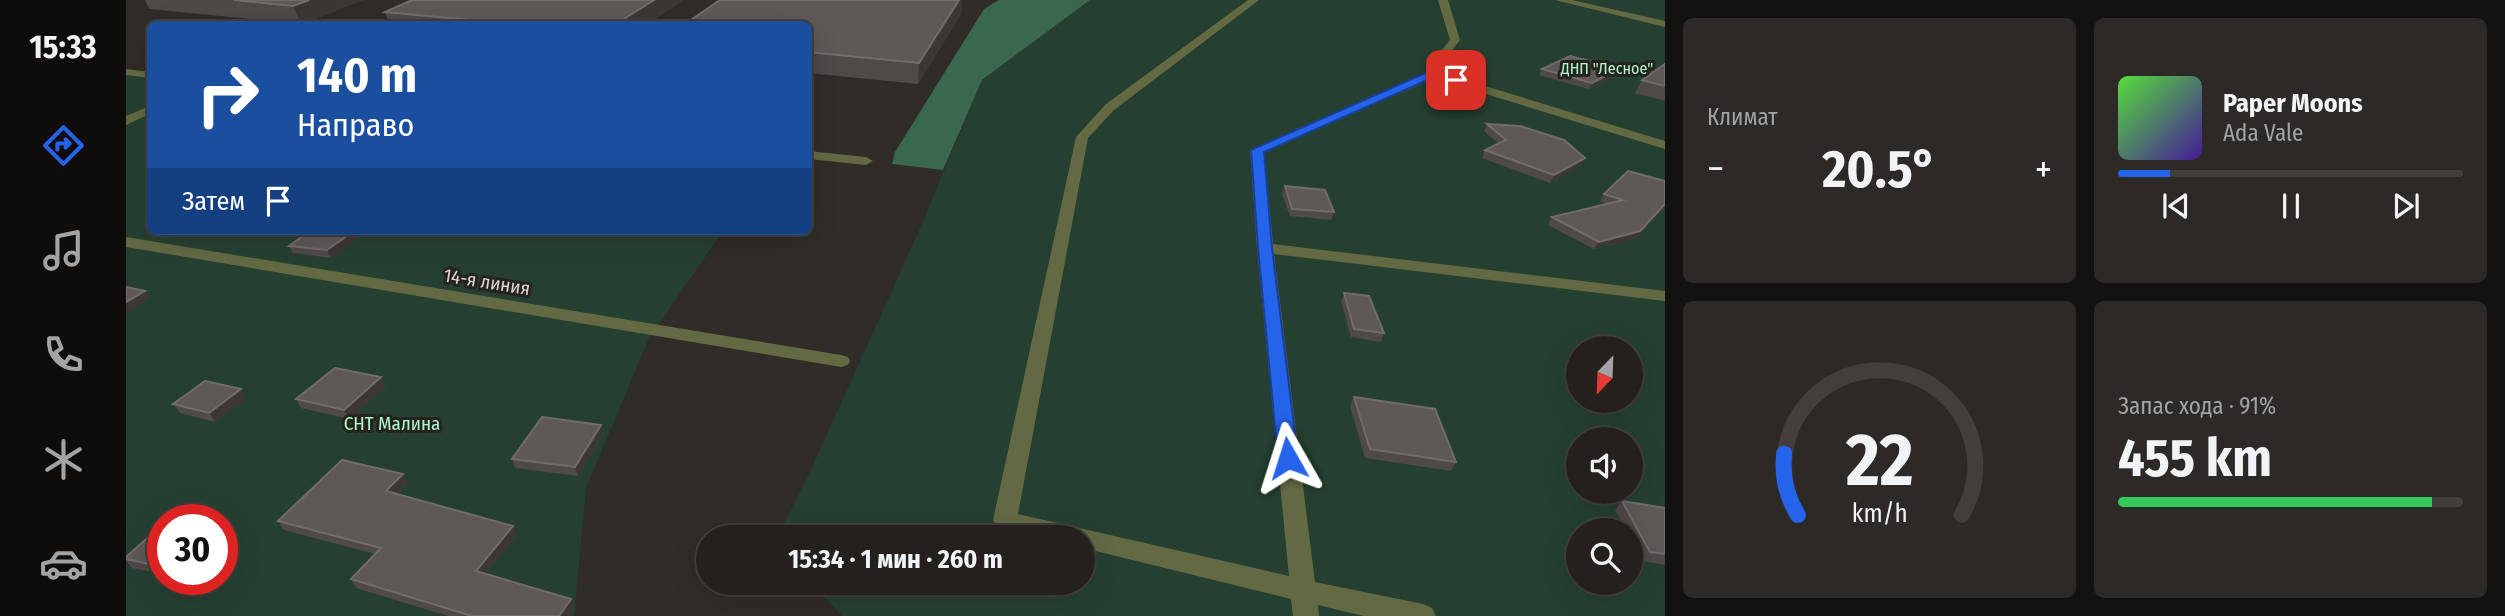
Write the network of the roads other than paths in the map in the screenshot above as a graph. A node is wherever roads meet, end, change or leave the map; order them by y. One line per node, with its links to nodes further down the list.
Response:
1 (1254, 0): 17 (street)
2 (1443, 0): 6 (street)
3 (1560, 0): 4 (street)
4 (1665, 24)
5 (126, 72): 7 (street)
6 (1433, 74): 10 (street); 14 (street)
7 (147, 75)
8 (147, 111): 9 (street)
9 (126, 121)
10 (1665, 145)
11 (812, 155): 12 (street)
12 (866, 162)
13 (126, 243): 16 (street, 14-я линия)
14 (1265, 248): 15 (street); 19 (street)
15 (1665, 296)
16 (841, 361)
17 (1026, 525)
18 (1095, 541): 19 (street)
19 (1303, 589): 20 (street); 21 (street)
20 (1306, 616)
21 (1423, 616)

